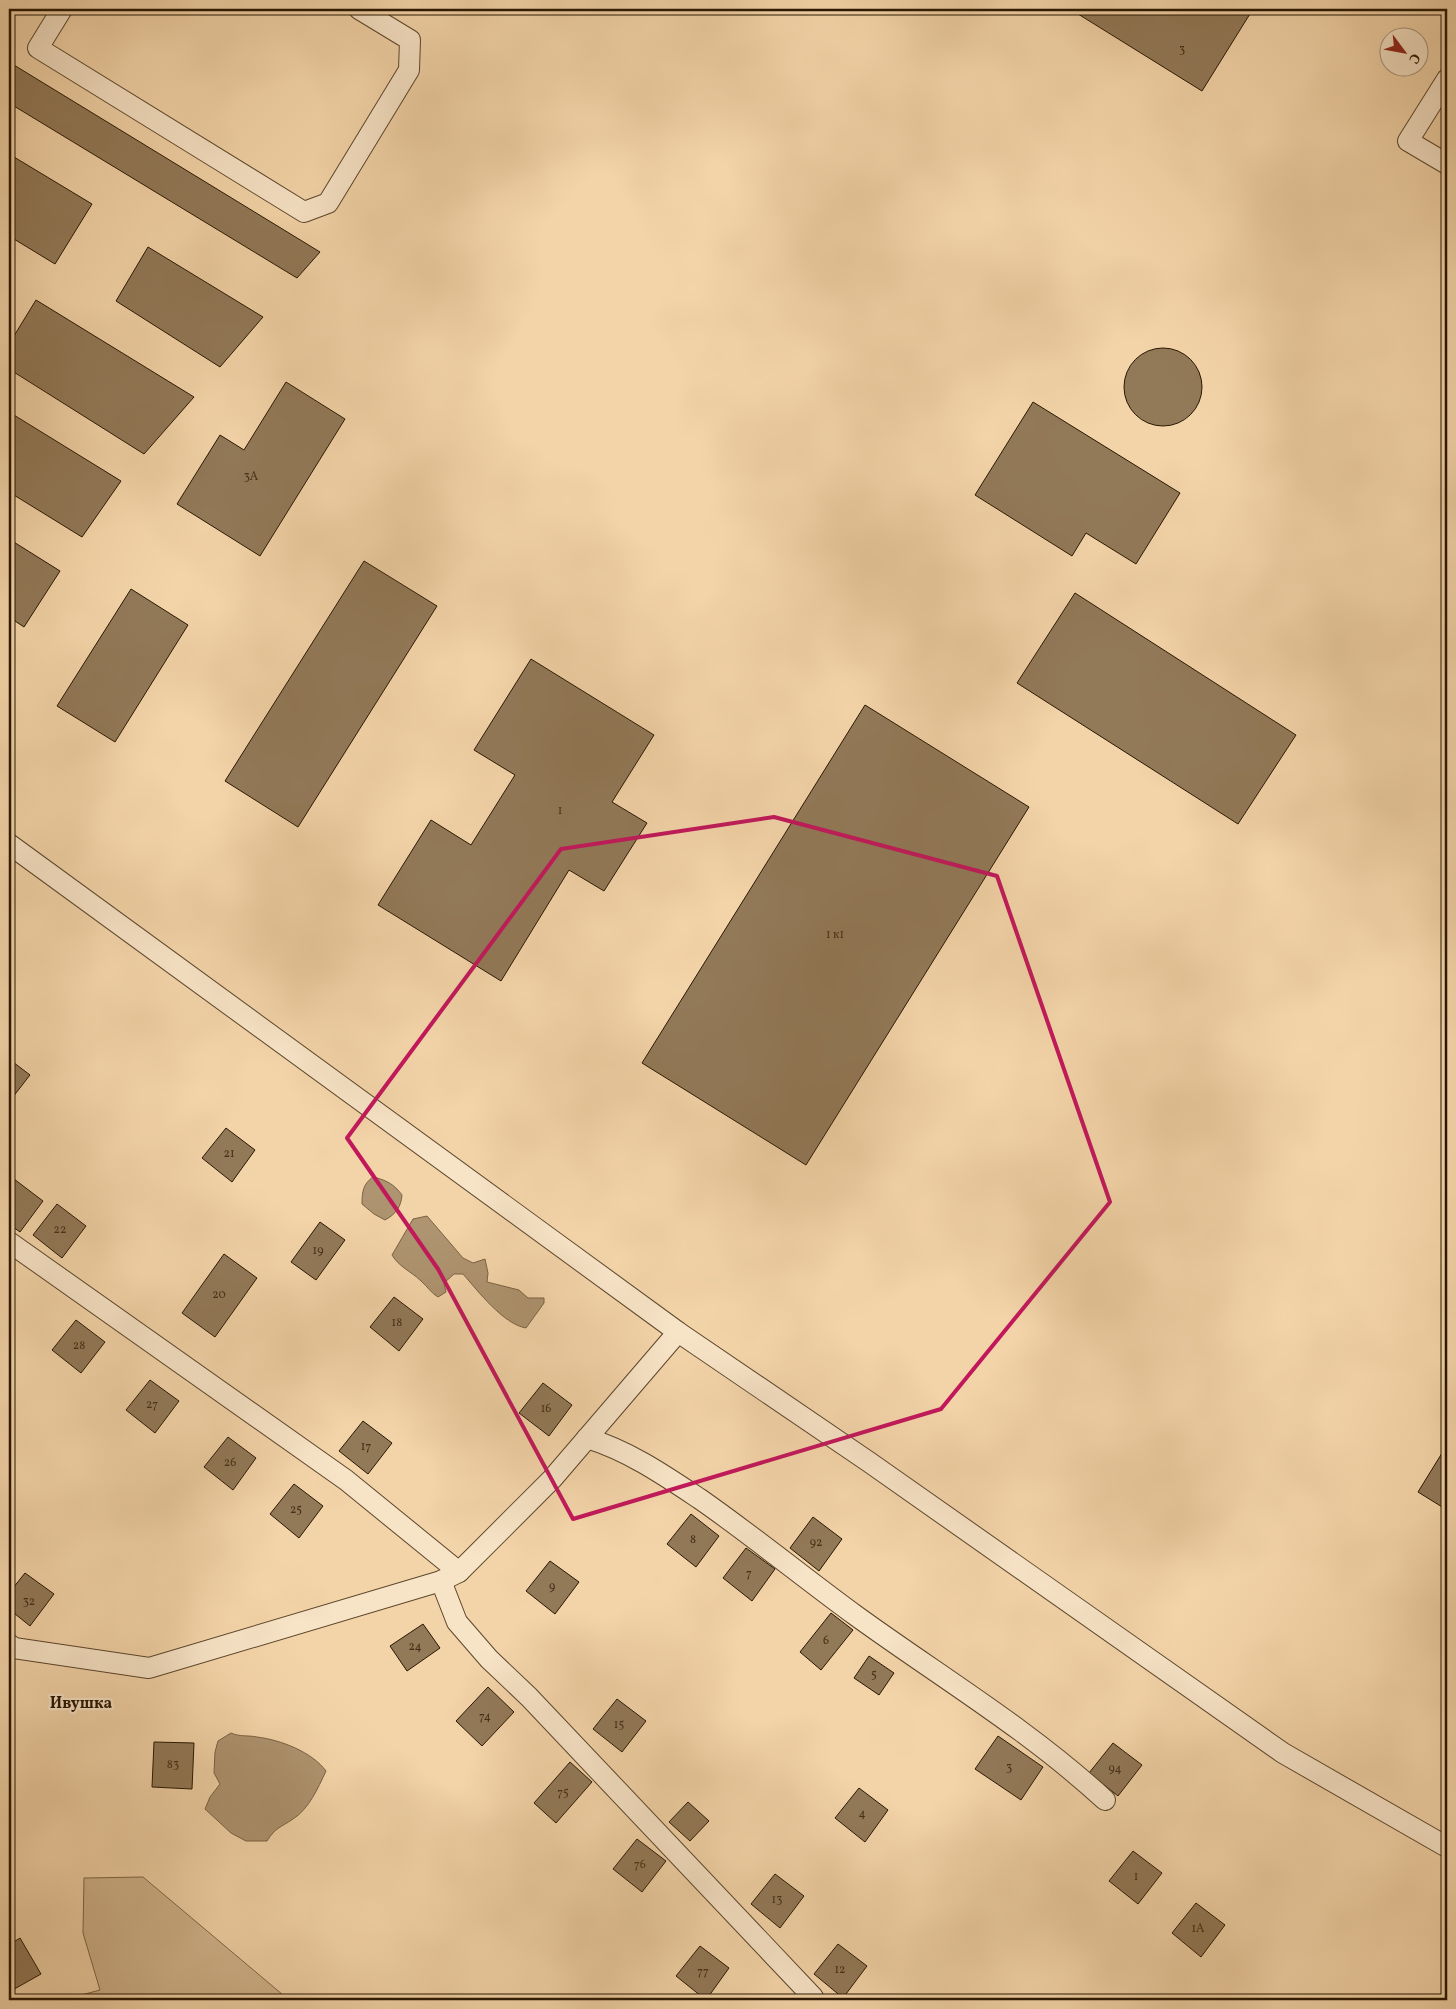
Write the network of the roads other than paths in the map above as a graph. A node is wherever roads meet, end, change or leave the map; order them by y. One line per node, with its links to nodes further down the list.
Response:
1 (62, 9): 2 (lane)
2 (359, 9)
3 (1447, 79): 4 (lane)
4 (1447, 164)
5 (9, 844): 7 (lane)
6 (9, 1242): 9 (lane)
7 (678, 1332): 8 (lane); 13 (lane)
8 (587, 1438): 9 (lane); 12 (lane)
9 (459, 1572): 10 (lane)
10 (440, 1581): 11 (lane); 14 (lane)
11 (10, 1648)
12 (1105, 1800)
13 (1447, 1847)
14 (813, 1997)

